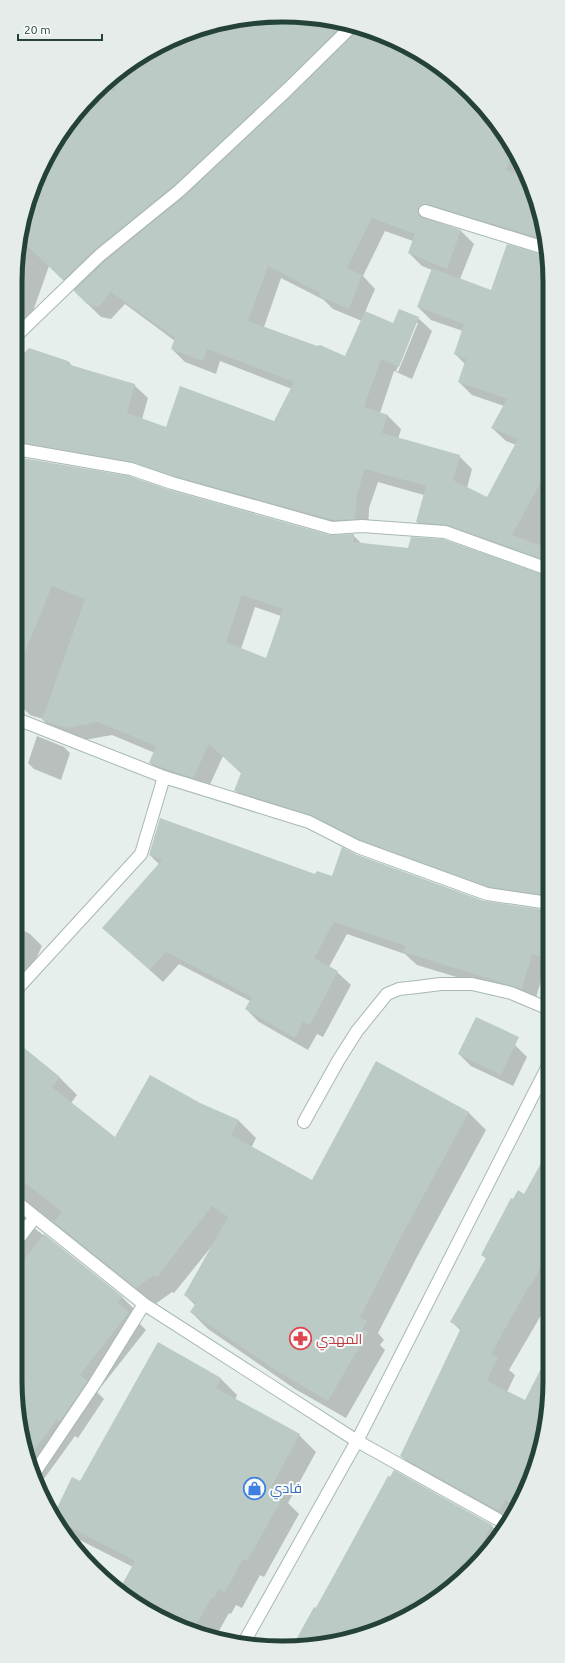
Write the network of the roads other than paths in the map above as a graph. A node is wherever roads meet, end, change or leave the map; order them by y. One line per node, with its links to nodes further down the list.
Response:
1 (348, 30): 4 (street)
2 (426, 210): 3 (street)
3 (541, 247)
4 (22, 330)
5 (22, 450): 6 (street)
6 (543, 567)
7 (22, 721): 8 (street)
8 (164, 777): 9 (street); 10 (street)
9 (543, 902)
10 (22, 984)
11 (543, 1006): 13 (street)
12 (543, 1076): 18 (street)
13 (304, 1122)
14 (22, 1206): 15 (street)
15 (35, 1217): 16 (street); 17 (street)
16 (22, 1234)
17 (144, 1304): 18 (street); 19 (street)
18 (357, 1441): 20 (street); 21 (street)
19 (38, 1468)
20 (497, 1519)
21 (246, 1639)

